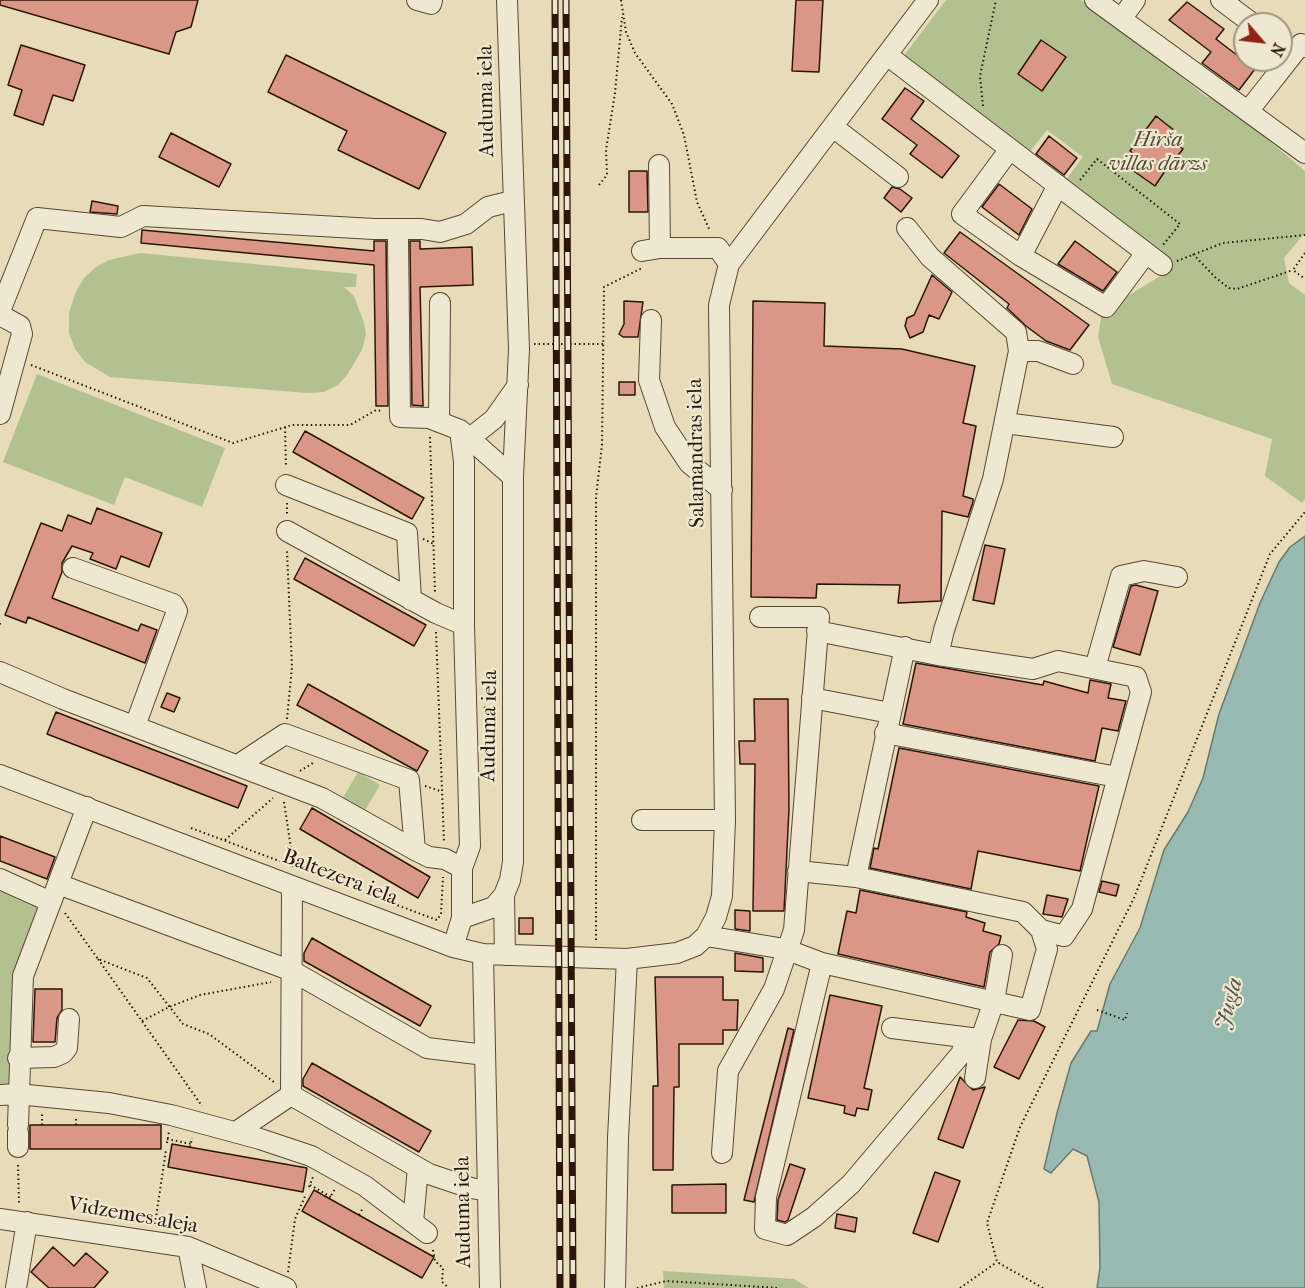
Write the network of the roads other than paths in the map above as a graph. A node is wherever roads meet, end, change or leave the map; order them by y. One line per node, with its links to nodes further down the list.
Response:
1 (417, 0): 2 (street)
2 (432, 0)
3 (507, 0): 19 (street, Auduma iela)
4 (928, 0): 11 (street, Salamandras iela)
5 (1135, 0): 9 (street)
6 (1221, 0): 8 (street)
7 (1098, 1): 9 (street)
8 (1237, 12)
9 (1121, 19): 12 (street)
10 (1305, 47): 12 (street)
11 (887, 55): 13 (street, Salamandras iela); 14 (street)
12 (1249, 110): 15 (street)
13 (833, 127): 17 (street); 24 (street, Salamandras iela)
14 (1010, 148): 18 (street); 23 (street)
15 (1305, 153)
16 (659, 165): 24 (street)
17 (898, 177)
18 (1058, 186): 22 (street); 23 (street)
19 (512, 201): 27 (street); 31 (street, Auduma iela)
20 (907, 228): 29 (street)
21 (398, 240): 33 (street)
22 (1146, 253): 23 (street); 25 (street)
23 (1021, 256)
24 (729, 264): 39 (street, Salamandras iela)
25 (1162, 266)
26 (440, 303): 33 (street)
27 (0, 313): 32 (street)
28 (651, 320): 39 (street)
29 (1019, 351): 30 (street); 34 (street)
30 (1073, 364)
31 (518, 385): 35 (street); 37 (street, Auduma iela)
32 (0, 414)
33 (434, 420): 35 (street)
34 (1005, 423): 36 (street); 48 (street)
35 (465, 434): 37 (street); 45 (street)
36 (1113, 437)
37 (513, 477): 68 (street, Auduma iela)
38 (286, 485): 43 (street)
39 (722, 490): 60 (street, Salamandras iela)
40 (287, 531): 43 (street)
41 (73, 568): 53 (street)
42 (1177, 577): 49 (street)
43 (411, 600): 45 (street)
44 (760, 617): 46 (street)
45 (464, 625): 62 (street)
46 (818, 632): 47 (street); 51 (street)
47 (905, 647): 48 (street); 52 (street)
48 (938, 655): 49 (street)
49 (1095, 668): 57 (street)
50 (0, 672): 53 (street)
51 (812, 698): 52 (street); 63 (street)
52 (890, 713): 54 (street)
53 (135, 726): 55 (street)
54 (885, 733): 57 (street); 65 (street)
55 (238, 765): 61 (street); 61 (street)
56 (0, 775): 58 (street, Baltezera iela)
57 (1117, 777): 70 (street)
58 (87, 807): 64 (street, Baltezera iela); 67 (street)
59 (642, 820): 60 (street)
60 (725, 820): 71 (street, Salamandras iela)
61 (415, 850): 62 (street)
62 (462, 868): 69 (street)
63 (798, 872): 65 (street); 73 (street)
64 (293, 876): 72 (street, Baltezera iela); 79 (street)
65 (856, 877): 70 (street)
66 (0, 879): 67 (street)
67 (55, 893): 79 (street); 85 (street)
68 (504, 895): 69 (street); 75 (street, Auduma iela)
69 (462, 918): 72 (street)
70 (1041, 930): 80 (street)
71 (706, 936): 73 (street); 77 (street, Baltezera iela)
72 (453, 947): 74 (street, Baltezera iela)
73 (785, 949): 78 (street); 91 (street)
74 (483, 954): 75 (street, Baltezera iela); 84 (street, Auduma iela)
75 (505, 954): 77 (street, Baltezera iela)
76 (1002, 956): 80 (street)
77 (627, 959): 100 (street)
78 (822, 963): 80 (street); 83 (street)
79 (291, 976): 84 (street); 88 (street)
80 (994, 1001): 83 (street)
81 (69, 1019): 85 (street)
82 (892, 1028): 83 (street)
83 (974, 1038): 86 (street)
84 (485, 1055): 93 (street, Auduma iela)
85 (18, 1058): 87 (street)
86 (975, 1078)
87 (9, 1094): 89 (street); 90 (street)
88 (291, 1095): 89 (street); 92 (street)
89 (236, 1132): 92 (street)
90 (18, 1135)
91 (722, 1153)
92 (418, 1168): 93 (street)
93 (488, 1191): 99 (street, Auduma iela)
94 (15, 1221): 95 (street, Vidzemes aleja); 97 (street)
95 (188, 1247): 96 (street, Vidzemes aleja); 98 (street)
96 (287, 1282)
97 (20, 1286)
98 (196, 1288)
99 (490, 1288)
100 (615, 1288)

